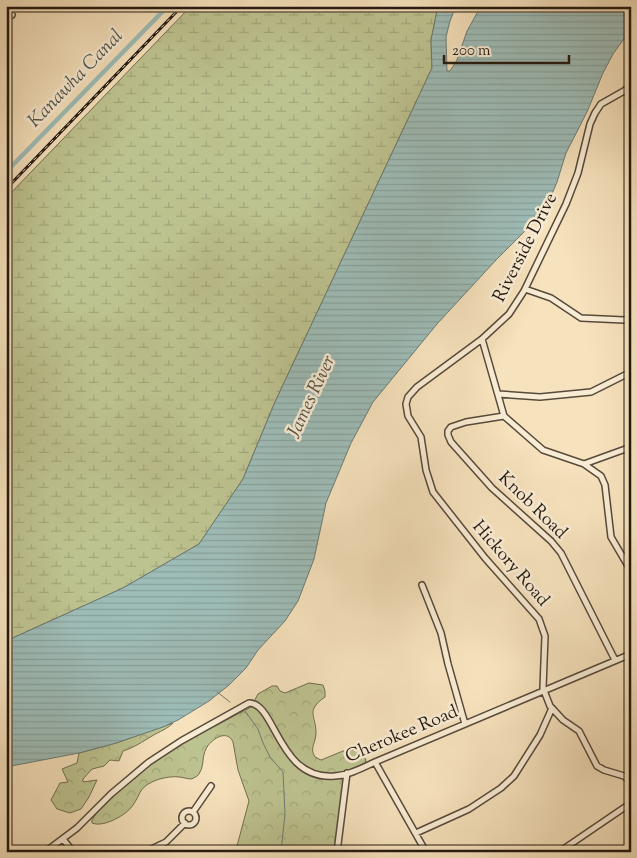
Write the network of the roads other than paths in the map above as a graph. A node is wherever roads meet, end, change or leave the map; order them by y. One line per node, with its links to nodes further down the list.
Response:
1 (6, 12): 2 (street)
2 (12, 15)
3 (628, 89): 4 (street); 5 (street, Riverside Drive)
4 (631, 97)
5 (525, 289): 6 (street); 7 (street, Riverside Drive)
6 (631, 318)
7 (482, 339): 9 (street); 10 (street, Riverside Drive)
8 (631, 372): 9 (street)
9 (498, 394): 11 (street)
10 (408, 397): 18 (street, Hickory Road)
11 (504, 416): 13 (street); 17 (street, Knob Road)
12 (631, 447): 13 (street)
13 (584, 464): 14 (street)
14 (631, 571)
15 (422, 585): 20 (street)
16 (631, 654): 17 (street, Cherokee Road)
17 (615, 660): 18 (street, Cherokee Road)
18 (544, 692): 19 (street, Hickory Road); 20 (street, Cherokee Road)
19 (552, 708): 23 (street, Hickory Road); 28 (street)
20 (465, 724): 21 (street, Cherokee Road)
21 (375, 762): 22 (street, Cherokee Road); 28 (street)
22 (347, 774): 29 (street, Cherokee Road); 33 (street)
23 (631, 782)
24 (211, 786): 26 (street)
25 (631, 803): 35 (street)
26 (193, 812): 27 (street); 27 (street)
27 (185, 824): 32 (street)
28 (416, 833): 34 (street)
29 (63, 839): 30 (street, Cherokee Road); 31 (street)
30 (45, 852)
31 (75, 852)
32 (145, 852)
33 (337, 852)
34 (426, 852)
35 (559, 852)

